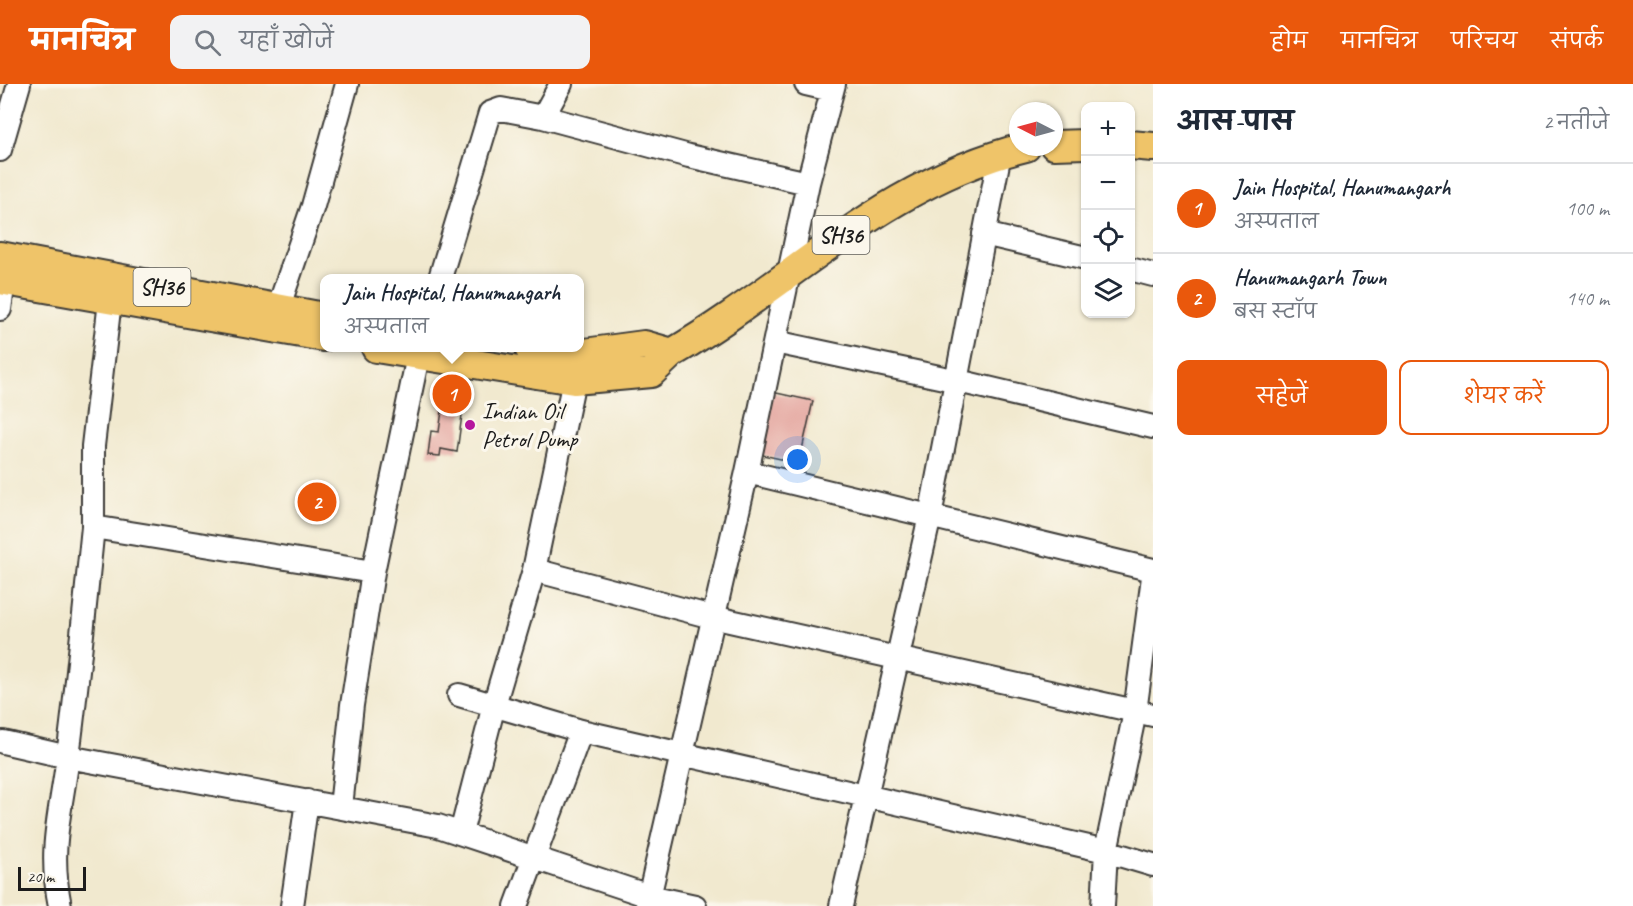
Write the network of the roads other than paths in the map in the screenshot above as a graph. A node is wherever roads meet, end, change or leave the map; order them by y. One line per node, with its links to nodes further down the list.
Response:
1 (19, 84): 11 (street)
2 (347, 84): 24 (street)
3 (561, 84): 6 (street)
4 (806, 84): 5 (street)
5 (833, 87): 14 (street)
6 (543, 117): 14 (street); 20 (street)
7 (1081, 144): 8 (main road)
8 (1063, 145)
9 (1135, 145): 10 (main road)
10 (1153, 147)
11 (0, 150)
12 (1009, 151): 18 (main road, SH36)
13 (1011, 156): 15 (street)
14 (808, 183): 18 (street)
15 (984, 234): 16 (street); 33 (street)
16 (1081, 257)
17 (1135, 270): 21 (street)
18 (791, 271): 27 (street); 30 (main road, SH36)
19 (1, 272): 22 (main road, SH36); 23 (street); 24 (main road, SH36)
20 (442, 274)
21 (1153, 274)
22 (110, 301): 26 (main road, SH36); 37 (street)
23 (0, 309)
24 (278, 309): 25 (main road, SH36)
25 (320, 316)
26 (320, 337)
27 (776, 342): 33 (street); 35 (street)
28 (397, 352): 31 (main road, SH36)
29 (561, 352): 30 (main road)
30 (672, 353): 32 (main road, SH36)
31 (418, 356): 32 (main road, SH36); 40 (street)
32 (574, 381): 38 (street)
33 (958, 381): 34 (street); 36 (street)
34 (1153, 427)
35 (747, 472): 36 (street); 42 (street)
36 (930, 516): 39 (street); 43 (street)
37 (93, 527): 40 (street); 50 (street)
38 (534, 570): 42 (street); 45 (street)
39 (1153, 570)
40 (373, 572): 53 (street)
41 (1153, 578): 46 (street)
42 (712, 617): 43 (street); 49 (street)
43 (899, 657): 46 (street); 51 (street)
44 (459, 695): 45 (street)
45 (494, 705): 47 (street); 54 (street)
46 (1144, 713): 55 (street)
47 (581, 731): 49 (street); 56 (street)
48 (3, 742): 50 (street)
49 (680, 753): 51 (street); 58 (street)
50 (68, 757): 52 (street); 59 (street)
51 (867, 795): 55 (street); 63 (street)
52 (307, 801): 53 (street); 60 (street)
53 (341, 807): 54 (street)
54 (461, 833): 56 (street)
55 (1106, 851): 57 (street); 64 (street)
56 (535, 858): 58 (street); 61 (street)
57 (1153, 865)
58 (648, 901): 62 (street)
59 (60, 906)
60 (292, 906)
61 (516, 906)
62 (695, 906)
63 (841, 906)
64 (1103, 906)

